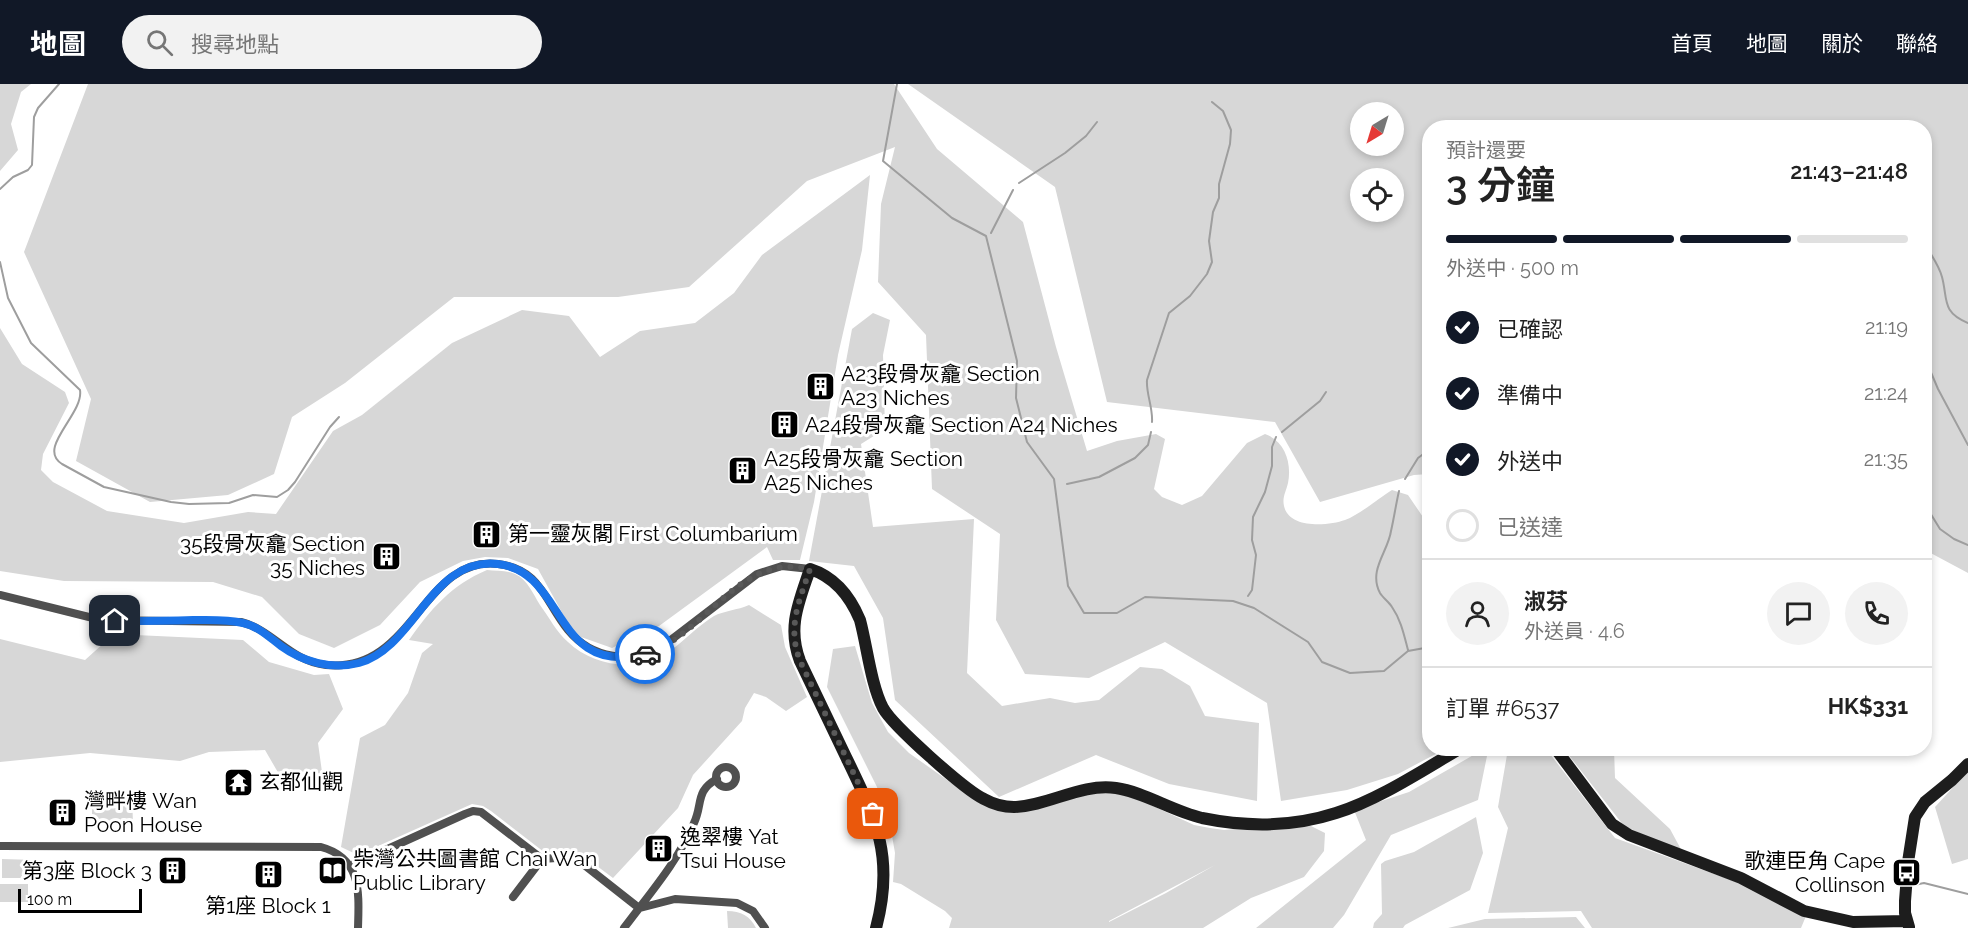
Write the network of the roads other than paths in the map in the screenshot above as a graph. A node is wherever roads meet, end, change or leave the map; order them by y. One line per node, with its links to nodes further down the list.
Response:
1 (810, 569): 2 (street); 3 (street); 16 (street)
2 (0, 595)
3 (1446, 756)
4 (1561, 756): 12 (street)
5 (1968, 764): 12 (street)
6 (717, 780): 11 (street)
7 (0, 846): 9 (street)
8 (542, 859): 9 (street); 10 (street); 11 (street)
9 (350, 866): 13 (street)
10 (513, 897)
11 (639, 908): 14 (street); 15 (street)
12 (1908, 924)
13 (358, 928)
14 (624, 928)
15 (765, 928)
16 (876, 928)

